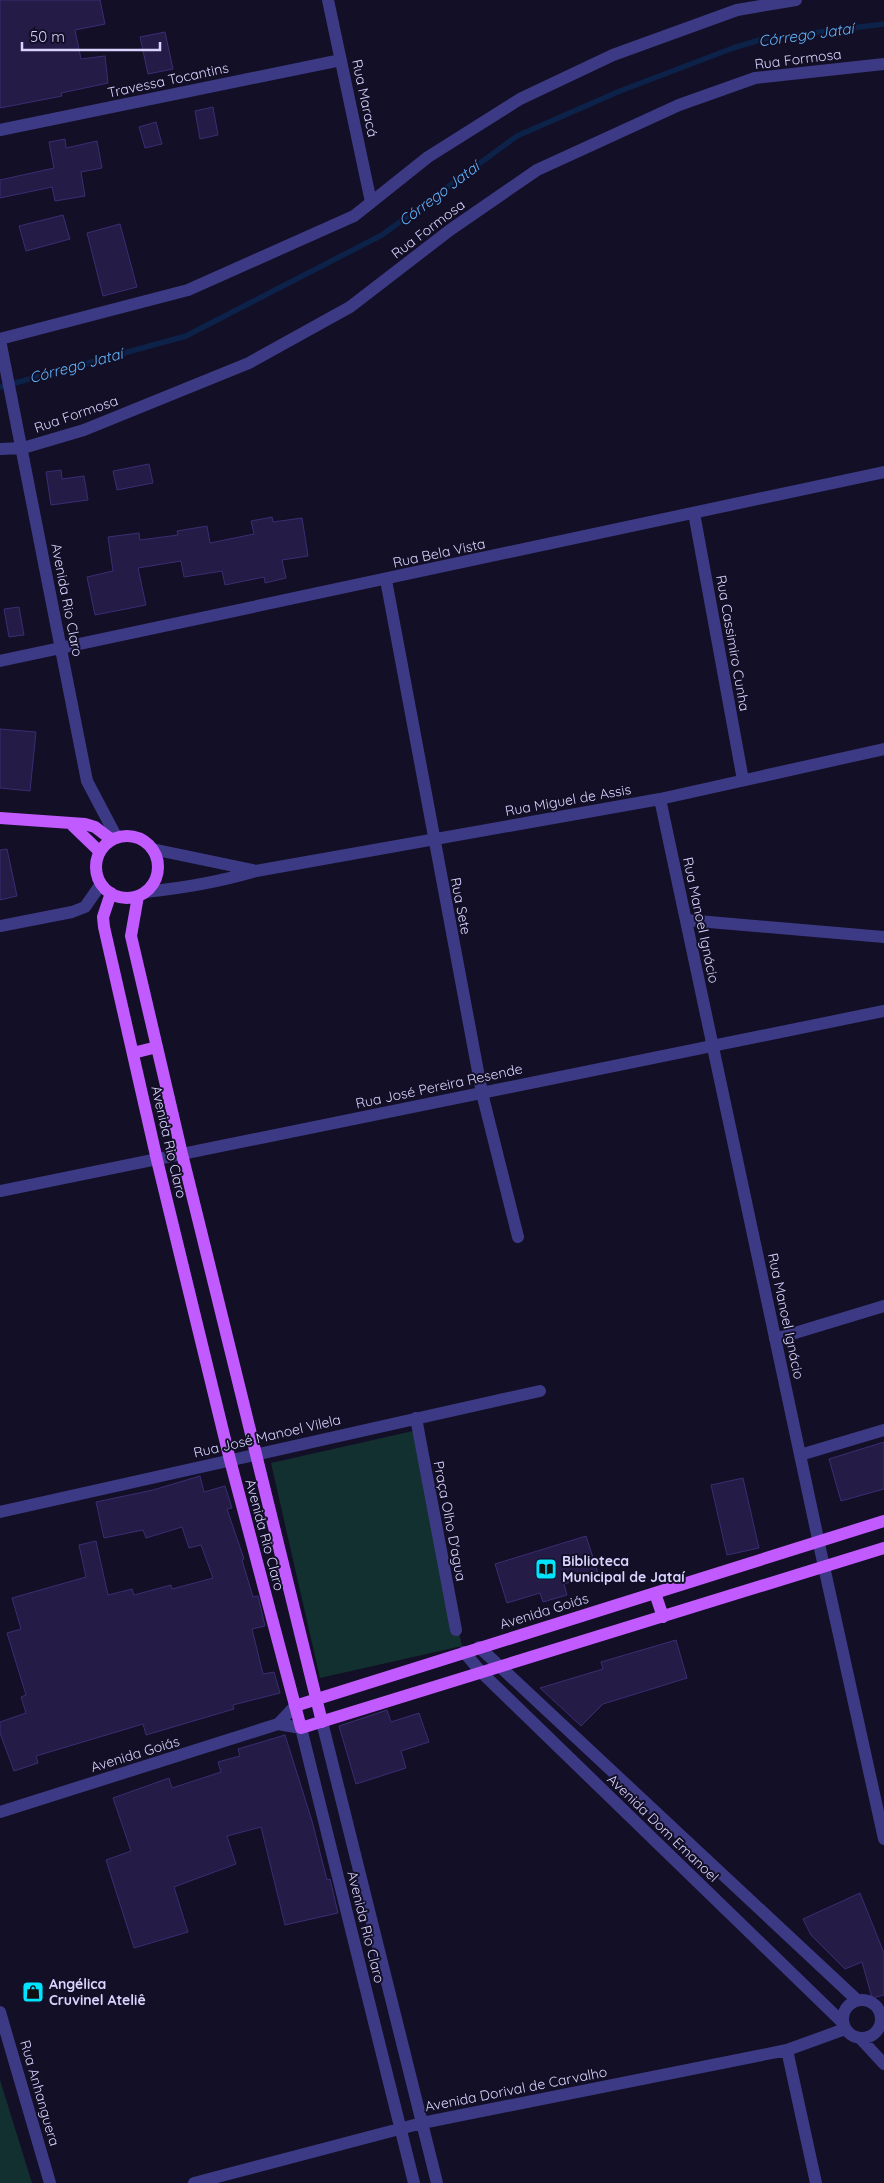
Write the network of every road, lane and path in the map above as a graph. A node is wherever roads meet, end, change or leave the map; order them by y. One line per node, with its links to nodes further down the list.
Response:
1 (328, 0): 3 (street, Rua Maracá)
2 (796, 0): 6 (street)
3 (341, 60): 5 (street, Travessa Tocantins); 6 (street, Rua Maracá)
4 (884, 64): 8 (street, Rua Formosa)
5 (0, 130)
6 (371, 202): 7 (street)
7 (0, 340): 8 (street, Avenida Rio Claro)
8 (22, 448): 9 (street, Rua Formosa); 13 (street, Avenida Rio Claro)
9 (0, 449)
10 (884, 472): 11 (street, Rua Bela Vista)
11 (694, 513): 12 (street, Rua Bela Vista); 16 (street, Rua Cassimiro Cunha)
12 (386, 580): 13 (street, Rua Bela Vista); 21 (street, Rua Sete)
13 (62, 649): 14 (street, Rua Bela Vista); 20 (street, Avenida Rio Claro)
14 (0, 661)
15 (884, 749): 16 (street, Rua Miguel de Assis)
16 (743, 780): 17 (street, Rua Miguel de Assis)
17 (660, 799): 21 (street, Rua Miguel de Assis); 28 (street, Rua Manoel Ignácio)
18 (0, 818): 19 (main road)
19 (71, 824): 20 (main road); 23 (main road)
20 (114, 839): 22 (main road); 23 (main road)
21 (433, 839): 24 (street, Rua Miguel de Assis); 35 (street, Rua Sete)
22 (152, 849): 24 (street, Rua Miguel de Assis); 27 (main road)
23 (100, 852): 25 (main road)
24 (256, 870): 27 (street, Rua Miguel de Assis)
25 (101, 884): 26 (main road); 29 (street)
26 (111, 893): 27 (main road); 34 (main road, Avenida Rio Claro)
27 (142, 894): 33 (main road, Avenida Rio Claro)
28 (686, 920): 30 (street); 32 (street, Rua Manoel Ignácio)
29 (0, 926)
30 (884, 937)
31 (884, 1011): 32 (street, Rua José Pereira Resende)
32 (713, 1046): 35 (street, Rua José Pereira Resende); 41 (street, Rua Manoel Ignácio)
33 (157, 1048): 34 (main road); 36 (main road, Avenida Rio Claro)
34 (133, 1053): 37 (main road, Avenida Rio Claro)
35 (482, 1093): 36 (street, Rua José Pereira Resende); 39 (street, Rua Sete)
36 (182, 1154): 37 (street, Rua José Pereira Resende); 45 (main road, Avenida Rio Claro)
37 (157, 1160): 38 (street, Rua José Pereira Resende); 47 (main road, Avenida Rio Claro)
38 (0, 1191)
39 (518, 1237)
40 (884, 1306): 41 (street)
41 (775, 1339): 46 (street, Rua Manoel Ignácio)
42 (540, 1391): 43 (street, Rua José Manoel Vilela)
43 (416, 1418): 45 (street, Rua José Manoel Vilela); 55 (street, Praça Olho D'agua)
44 (884, 1430): 46 (street)
45 (256, 1453): 47 (street, Rua José Manoel Vilela); 60 (main road, Avenida Rio Claro)
46 (800, 1456): 50 (street, Rua Manoel Ignácio)
47 (230, 1460): 48 (street, Rua José Manoel Vilela); 61 (main road, Avenida Rio Claro)
48 (0, 1512)
49 (884, 1521): 50 (main road, Avenida Goiás)
50 (818, 1542): 52 (street, Rua Manoel Ignácio); 53 (main road, Avenida Goiás)
51 (884, 1548): 52 (main road, Avenida Goiás)
52 (824, 1566): 54 (main road, Avenida Goiás); 67 (street, Rua Manoel Ignácio)
53 (655, 1593): 54 (main road); 56 (main road, Avenida Goiás)
54 (663, 1616): 58 (main road, Avenida Goiás)
55 (456, 1630)
56 (479, 1646): 57 (main road, Avenida Goiás); 58 (street, Avenida Dom Emanoel)
57 (464, 1652): 59 (street, Avenida Dom Emanoel); 60 (main road, Avenida Goiás)
58 (499, 1666): 59 (main road, Avenida Goiás); 69 (street, Avenida Dom Emanoel)
59 (481, 1672): 62 (main road, Avenida Goiás); 73 (street, Avenida Dom Emanoel)
60 (316, 1700): 61 (main road, Avenida Goiás); 62 (main road, Avenida Rio Claro)
61 (295, 1706): 63 (street, Avenida Goiás); 64 (main road, Avenida Rio Claro)
62 (322, 1722): 64 (main road, Avenida Goiás); 66 (street, Avenida Rio Claro)
63 (278, 1724): 64 (street, Avenida Goiás); 65 (street, Avenida Goiás)
64 (300, 1728): 68 (street, Avenida Rio Claro)
65 (0, 1812)
66 (351, 1836): 68 (street); 72 (street, Avenida Rio Claro)
67 (884, 1839)
68 (329, 1842): 74 (street, Avenida Rio Claro)
69 (857, 2000): 71 (street); 73 (street)
70 (0, 2012): 80 (street, Rua Anhanguera)
71 (882, 2014): 75 (street)
72 (397, 2024): 74 (street); 78 (street, Avenida Rio Claro)
73 (844, 2026): 75 (street); 76 (street, Avenida Dorival de Carvalho)
74 (376, 2028): 79 (street, Avenida Rio Claro)
75 (860, 2038): 77 (street)
76 (787, 2050): 78 (street, Avenida Dorival de Carvalho); 84 (street)
77 (884, 2064)
78 (422, 2124): 79 (street, Avenida Dorival de Carvalho); 83 (street, Avenida Rio Claro)
79 (401, 2128): 81 (street, Avenida Dorival de Carvalho); 82 (street, Avenida Rio Claro)
80 (50, 2183)
81 (194, 2183)
82 (414, 2183)
83 (437, 2183)
84 (816, 2183)

